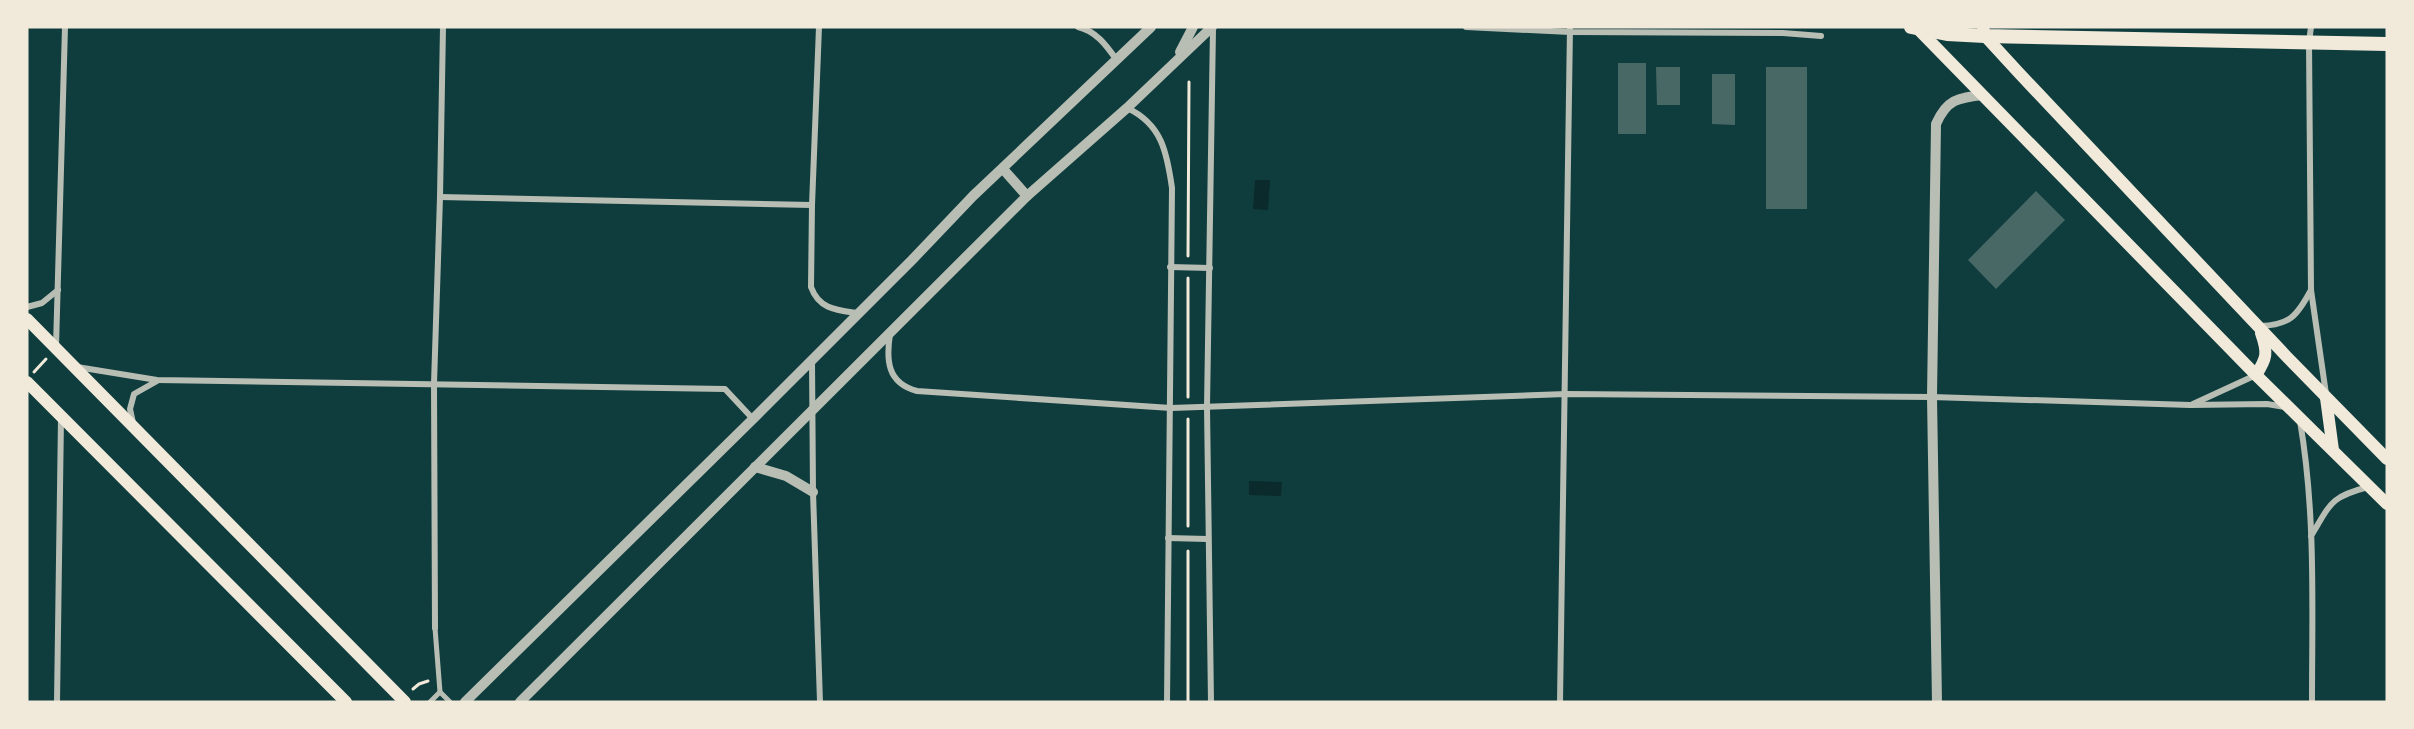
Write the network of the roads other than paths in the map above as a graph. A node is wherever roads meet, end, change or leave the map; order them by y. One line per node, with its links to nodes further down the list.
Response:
1 (65, 27): 27 (street)
2 (443, 27): 23 (street)
3 (819, 27): 24 (street)
4 (1078, 27): 17 (street)
5 (1151, 27): 17 (street)
6 (1193, 27): 18 (street)
7 (1213, 27): 18 (street); 26 (street)
8 (1466, 27): 10 (street)
9 (2312, 27): 15 (street)
10 (1570, 29): 12 (street); 41 (street)
11 (1915, 29): 13 (main road); 19 (main road)
12 (1785, 30): 14 (street)
13 (1984, 32): 15 (main road); 32 (main road)
14 (1821, 36)
15 (2309, 42): 16 (main road); 28 (street)
16 (2387, 44)
17 (1116, 59): 21 (street)
18 (1173, 62): 20 (street)
19 (1983, 94): 37 (main road); 42 (street)
20 (1127, 108): 22 (street); 25 (street)
21 (1003, 168): 22 (street); 30 (street)
22 (1027, 196): 33 (street)
23 (440, 197): 24 (street); 40 (street)
24 (812, 206): 30 (street)
25 (1170, 267): 26 (street); 46 (street)
26 (1210, 268): 45 (street)
27 (58, 290): 29 (street); 34 (street)
28 (2311, 290): 32 (street); 43 (street)
29 (27, 307)
30 (857, 313): 35 (street)
31 (27, 319): 34 (main road)
32 (2258, 326): 37 (main road); 43 (main road)
33 (890, 333): 46 (street); 48 (street)
34 (56, 347): 36 (main road)
35 (812, 359): 48 (street); 50 (street)
36 (76, 367): 38 (street); 52 (main road)
37 (2256, 375): 44 (street); 47 (main road)
38 (158, 380): 40 (street); 52 (street)
39 (27, 381): 49 (main road)
40 (434, 384): 50 (street); 62 (street)
41 (1566, 394): 42 (street); 45 (street); 74 (street)
42 (1932, 397): 44 (street); 75 (street)
43 (2326, 398): 53 (main road); 54 (main road)
44 (2190, 405): 47 (street)
45 (1207, 407): 46 (street); 61 (street)
46 (1171, 408): 60 (street)
47 (2289, 408): 51 (main road)
48 (812, 411): 55 (street); 57 (street)
49 (61, 414): 64 (street); 65 (main road)
50 (753, 418): 69 (street)
51 (2300, 418): 53 (main road); 59 (street)
52 (134, 426): 66 (main road)
53 (2333, 450): 56 (main road)
54 (2387, 458)
55 (755, 466): 57 (street); 70 (street)
56 (2370, 486): 58 (main road); 59 (street)
57 (813, 492): 71 (street)
58 (2387, 504)
59 (2311, 536): 76 (street)
60 (1168, 538): 61 (street); 72 (street)
61 (1207, 539): 73 (street)
62 (435, 628): 63 (street)
63 (440, 692): 67 (street); 68 (street)
64 (57, 702)
65 (346, 702)
66 (405, 702)
67 (430, 702)
68 (450, 702)
69 (465, 702)
70 (520, 702)
71 (820, 702)
72 (1167, 702)
73 (1211, 702)
74 (1560, 702)
75 (1936, 702)
76 (2312, 702)

